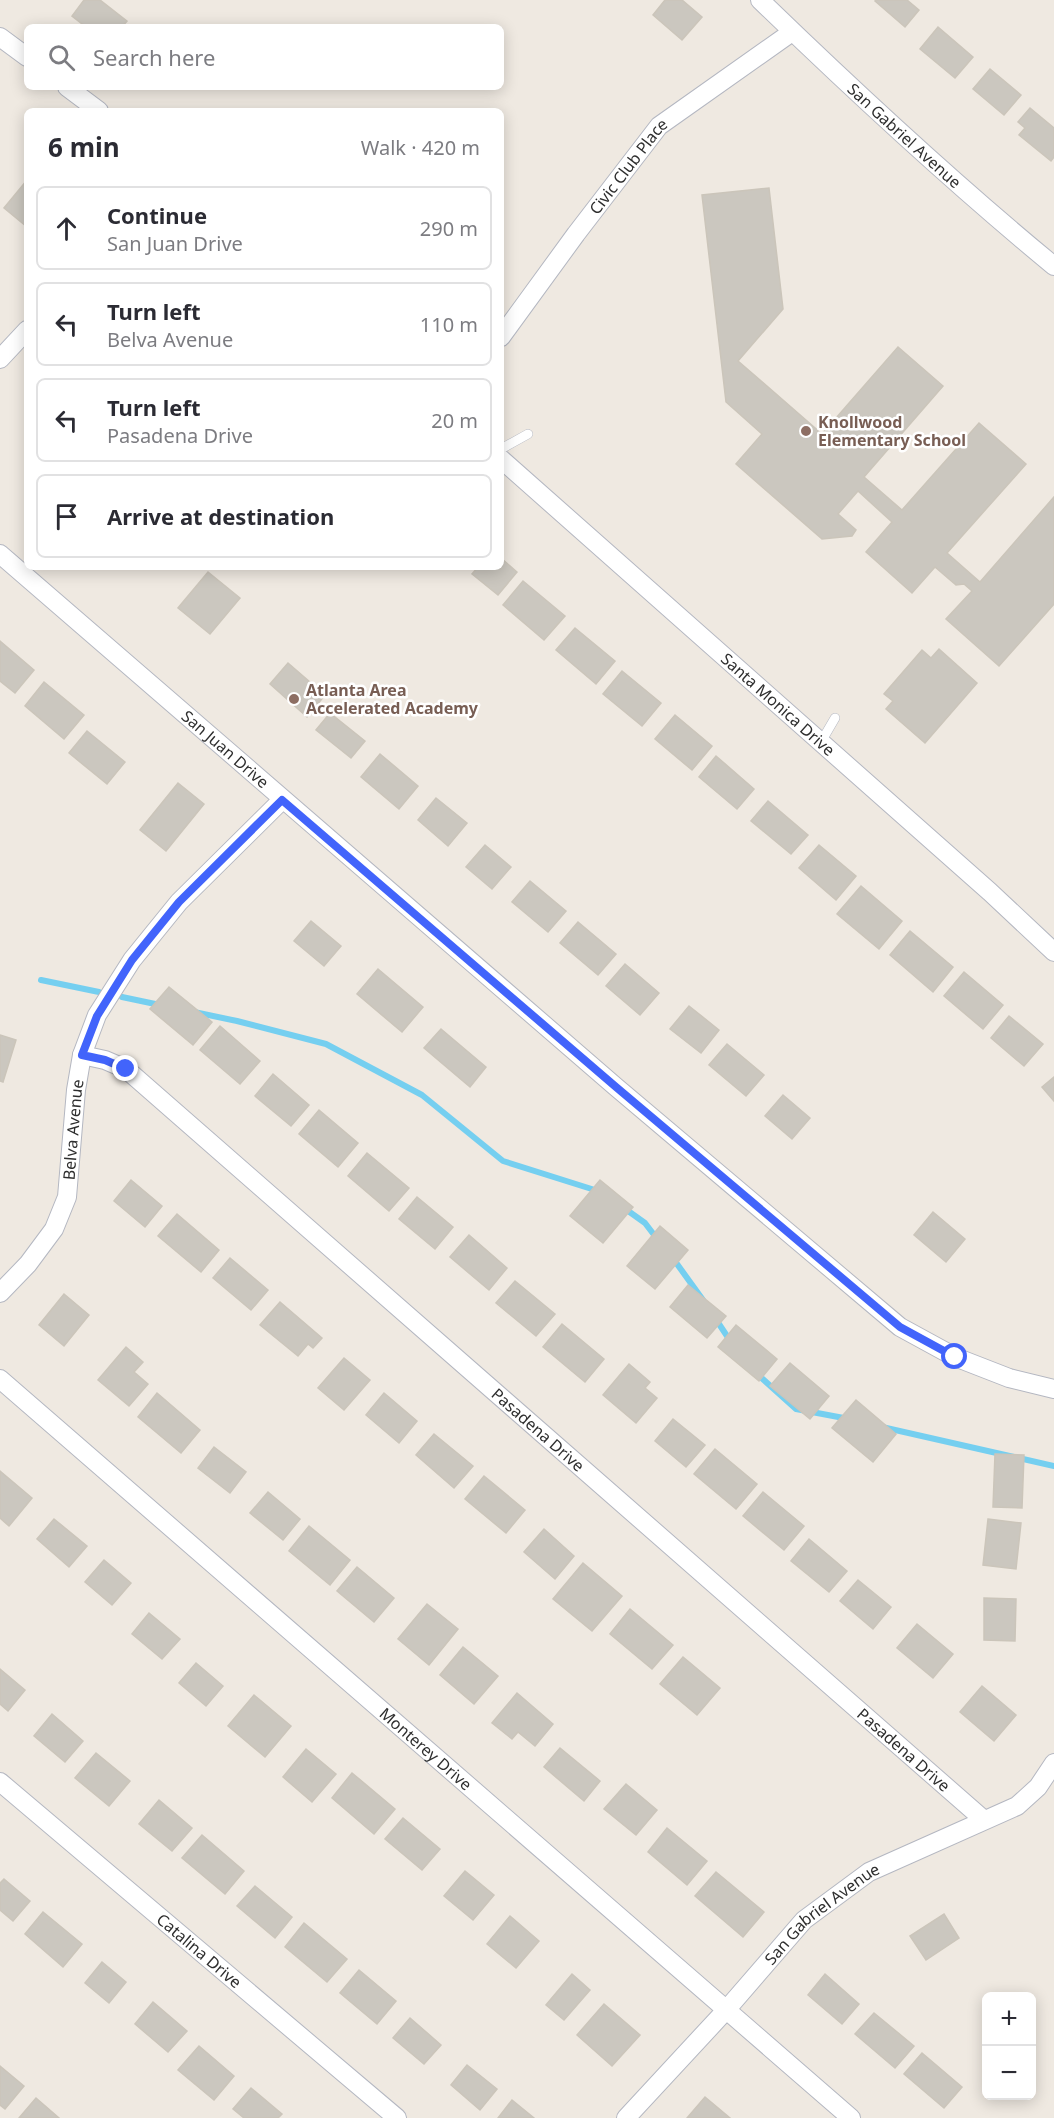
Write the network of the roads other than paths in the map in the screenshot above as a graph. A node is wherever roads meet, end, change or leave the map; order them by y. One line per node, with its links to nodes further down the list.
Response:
1 (760, 0): 2 (street, San Gabriel Avenue)
2 (792, 32): 7 (street, San Gabriel Avenue); 9 (street, Civic Club Place)
3 (0, 37): 4 (street)
4 (24, 55)
5 (71, 90): 6 (street)
6 (95, 108)
7 (1054, 266)
8 (24, 333): 10 (street)
9 (504, 333)
10 (0, 359)
11 (528, 434): 12 (lane)
12 (504, 447)
13 (504, 462): 16 (street, Santa Monica Drive)
14 (0, 554): 17 (street, San Juan Drive)
15 (835, 718): 16 (lane)
16 (821, 742): 18 (street, Santa Monica Drive)
17 (282, 800): 19 (street, Belva Avenue); 22 (street, San Juan Drive)
18 (1054, 952)
19 (82, 1055): 20 (street, Belva Avenue); 25 (street, Pasadena Drive)
20 (0, 1293)
21 (0, 1379): 26 (street, Monterey Drive)
22 (1054, 1389)
23 (1054, 1763): 25 (street, San Gabriel Avenue)
24 (0, 1782): 27 (street, Catalina Drive)
25 (984, 1820): 26 (street, San Gabriel Avenue)
26 (727, 2008): 28 (street, San Gabriel Avenue); 29 (street, Monterey Drive)
27 (398, 2118)
28 (626, 2118)
29 (851, 2118)

